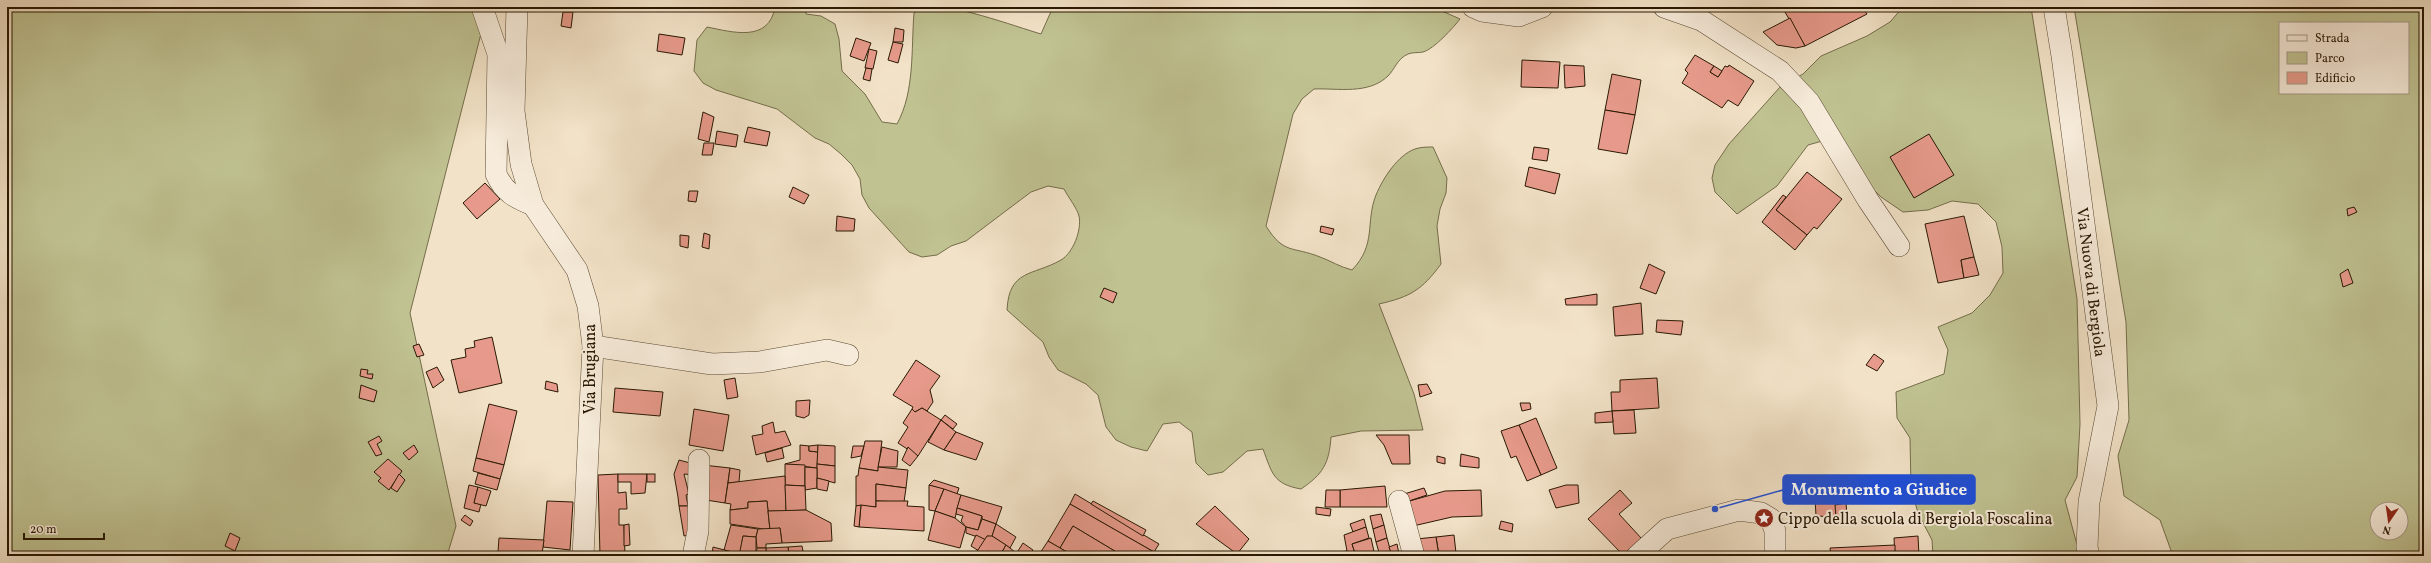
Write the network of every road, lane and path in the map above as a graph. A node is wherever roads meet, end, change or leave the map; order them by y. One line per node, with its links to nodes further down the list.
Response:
1 (482, 7): 7 (street)
2 (517, 7): 7 (street, Via Brugiana)
3 (1473, 7): 4 (street)
4 (1542, 7)
5 (1664, 7): 8 (street)
6 (2054, 7): 18 (street, Via Nuova di Bergiola)
7 (534, 205): 9 (street, Via Brugiana)
8 (1899, 246)
9 (593, 346): 10 (street); 13 (street, Via Brugiana)
10 (848, 355)
11 (699, 460): 14 (street)
12 (1399, 501): 15 (street)
13 (583, 556)
14 (694, 556)
15 (1414, 556)
16 (1636, 556): 17 (street)
17 (1775, 556)
18 (2089, 556)

